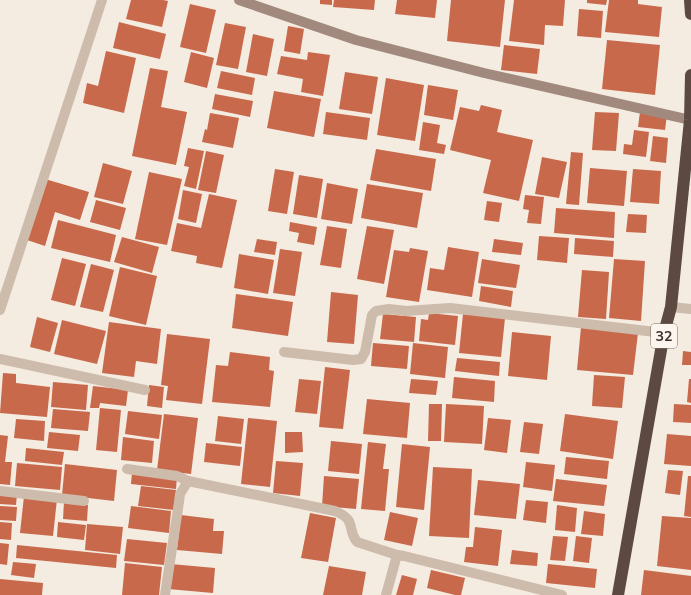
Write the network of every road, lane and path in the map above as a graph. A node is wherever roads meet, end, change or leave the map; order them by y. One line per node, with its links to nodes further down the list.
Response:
1 (102, 0): 8 (street)
2 (239, 0): 6 (street)
3 (690, 0): 4 (highway)
4 (691, 14)
5 (691, 76): 6 (highway, 32)
6 (690, 120): 7 (highway, 32)
7 (671, 307): 9 (street); 10 (highway, 32)
8 (0, 310)
9 (691, 310)
10 (664, 334): 11 (street); 22 (highway, 32)
11 (284, 352)
12 (0, 359): 13 (street)
13 (145, 390)
14 (127, 469): 15 (street)
15 (188, 481): 18 (street); 19 (street)
16 (0, 491): 17 (street)
17 (84, 501)
18 (397, 555): 20 (street); 21 (street)
19 (165, 595)
20 (386, 595)
21 (562, 595)
22 (618, 595)

